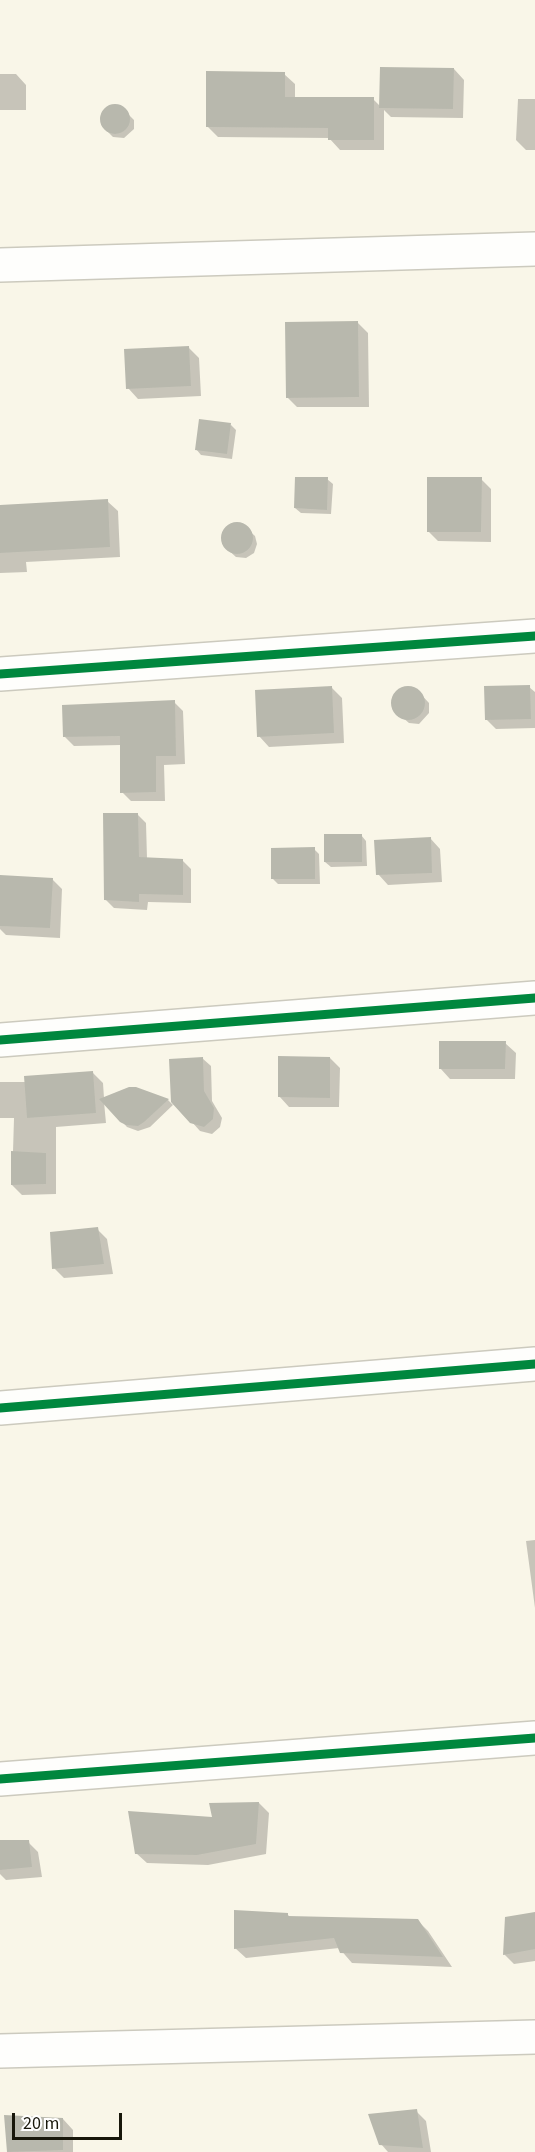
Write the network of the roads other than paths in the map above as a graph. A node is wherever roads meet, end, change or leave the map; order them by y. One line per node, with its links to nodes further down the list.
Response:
1 (535, 249): 2 (street)
2 (0, 265)
3 (535, 636): 4 (street)
4 (0, 674)
5 (535, 998): 6 (street)
6 (0, 1040)
7 (535, 1364): 8 (street)
8 (0, 1408)
9 (535, 1738): 10 (street)
10 (0, 1779)
11 (535, 2037): 12 (street)
12 (0, 2052)

